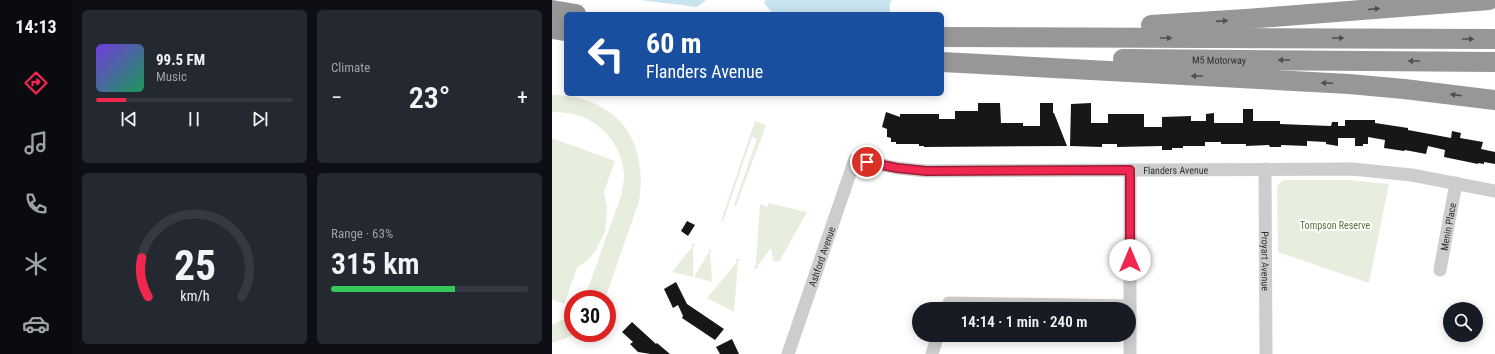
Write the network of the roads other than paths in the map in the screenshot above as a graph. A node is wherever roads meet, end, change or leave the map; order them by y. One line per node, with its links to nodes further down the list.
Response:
1 (1489, 0): 6 (highway, one-way to 1)
2 (552, 10): 3 (highway)
3 (564, 12)
4 (552, 29): 5 (highway)
5 (564, 31)
6 (944, 37): 7 (highway, one-way to 7)
7 (1495, 39)
8 (944, 58): 10 (highway, M5 Motorway, one-way to 8)
9 (944, 62): 11 (highway, one-way to 9)
10 (1495, 62)
11 (1495, 100)
12 (856, 159): 14 (street, Flanders Avenue); 21 (street, Ashford Avenue)
13 (1265, 169): 14 (street, Flanders Avenue); 15 (street, Flanders Avenue); 24 (street, Proyart Avenue)
14 (1130, 170): 18 (street)
15 (1456, 183): 16 (street, Flanders Avenue); 17 (street, Menin Place)
16 (1495, 191)
17 (1440, 270)
18 (1130, 302)
19 (936, 342): 22 (street)
20 (1130, 342): 23 (street)
21 (788, 354)
22 (932, 354)
23 (1130, 354)
24 (1266, 354)

